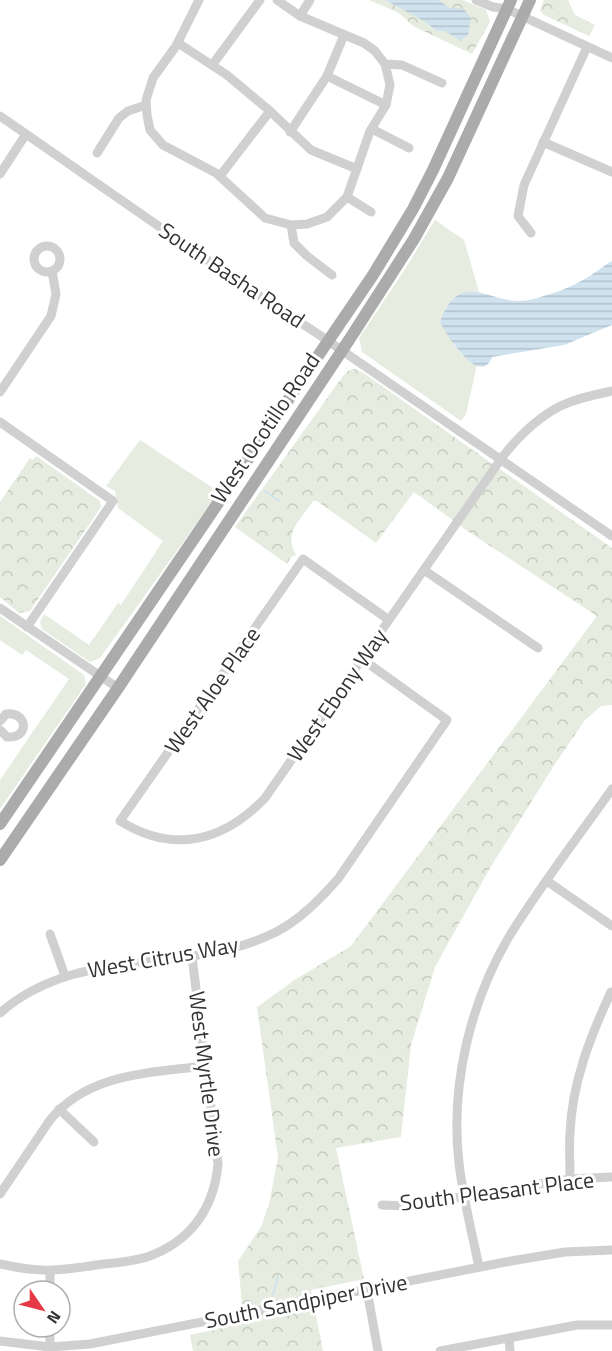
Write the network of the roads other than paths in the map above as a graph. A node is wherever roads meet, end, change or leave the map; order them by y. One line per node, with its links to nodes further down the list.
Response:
1 (199, 0): 11 (street)
2 (260, 0): 14 (street)
3 (277, 0): 8 (street)
4 (309, 0): 8 (street)
5 (476, 0): 7 (street)
6 (530, 0): 9 (main road, West Ocotillo Road)
7 (506, 3): 9 (street); 38 (main road, West Ocotillo Road)
8 (300, 16): 10 (street)
9 (522, 16): 12 (street); 39 (main road, West Ocotillo Road)
10 (344, 35): 15 (street); 16 (street)
11 (178, 43): 14 (street); 18 (street)
12 (587, 47): 13 (street); 25 (street)
13 (612, 58)
14 (213, 64): 20 (street)
15 (385, 64): 17 (street); 19 (street)
16 (327, 76): 19 (street); 23 (street)
17 (442, 83)
18 (146, 105): 27 (street); 31 (street)
19 (386, 105): 22 (street)
20 (270, 111): 23 (street); 31 (street)
21 (0, 116): 24 (street, South Basha Road)
22 (372, 129): 26 (street); 28 (street)
23 (290, 132): 28 (street)
24 (26, 134): 30 (street); 38 (street, South Basha Road)
25 (543, 142): 29 (street); 35 (street)
26 (409, 147)
27 (97, 153)
28 (357, 169): 32 (street)
29 (612, 172)
30 (0, 174)
31 (220, 176): 34 (street)
32 (347, 197): 33 (street); 34 (street)
33 (371, 212)
34 (291, 225): 37 (street)
35 (531, 233)
36 (52, 271): 40 (street)
37 (332, 275)
38 (329, 341): 39 (street, South Basha Road); 51 (main road, West Ocotillo Road)
39 (342, 350): 43 (street, South Basha Road); 52 (main road, West Ocotillo Road)
40 (1, 388)
41 (612, 391): 43 (street, West Ebony Way)
42 (0, 422): 48 (street)
43 (501, 459): 44 (street, South Basha Road); 45 (street, West Ebony Way)
44 (612, 536)
45 (424, 570): 47 (street, West Ebony Way); 49 (street)
46 (0, 608): 48 (street)
47 (389, 620): 50 (street, West Ebony Way); 56 (street, West Aloe Place)
48 (27, 627): 51 (street)
49 (538, 648)
50 (362, 659): 56 (street, West Ebony Way); 62 (street, West Citrus Way)
51 (100, 676): 52 (street); 57 (main road, West Ocotillo Road)
52 (118, 688): 58 (main road, West Ocotillo Road)
53 (1, 718): 54 (street)
54 (0, 730)
55 (612, 789): 59 (street)
56 (120, 821)
57 (0, 824)
58 (0, 860)
59 (547, 881): 60 (street); 72 (street)
60 (612, 926)
61 (50, 934): 63 (street)
62 (192, 957): 63 (street, West Citrus Way); 66 (street, West Myrtle Drive)
63 (65, 976): 65 (street, West Citrus Way)
64 (611, 992): 70 (street)
65 (0, 1013)
66 (205, 1065): 67 (street); 77 (street, West Myrtle Drive)
67 (59, 1109): 68 (street); 71 (street)
68 (94, 1142)
69 (612, 1177): 70 (street, South Pleasant Place)
70 (570, 1179): 72 (street, South Pleasant Place)
71 (0, 1194)
72 (465, 1197): 73 (street, South Pleasant Place); 76 (street)
73 (382, 1205)
74 (612, 1250): 76 (street, South Sandpiper Drive)
75 (0, 1264): 77 (street, West Myrtle Drive)
76 (479, 1267): 79 (street, South Sandpiper Drive)
77 (50, 1272): 78 (street)
78 (50, 1279)
79 (367, 1290): 83 (street, South Sandpiper Drive); 84 (street)
80 (612, 1325): 81 (street)
81 (509, 1338): 85 (street); 86 (street)
82 (0, 1341): 83 (street, South Sandpiper Drive)
83 (50, 1349)
84 (378, 1351)
85 (440, 1351)
86 (510, 1351)

